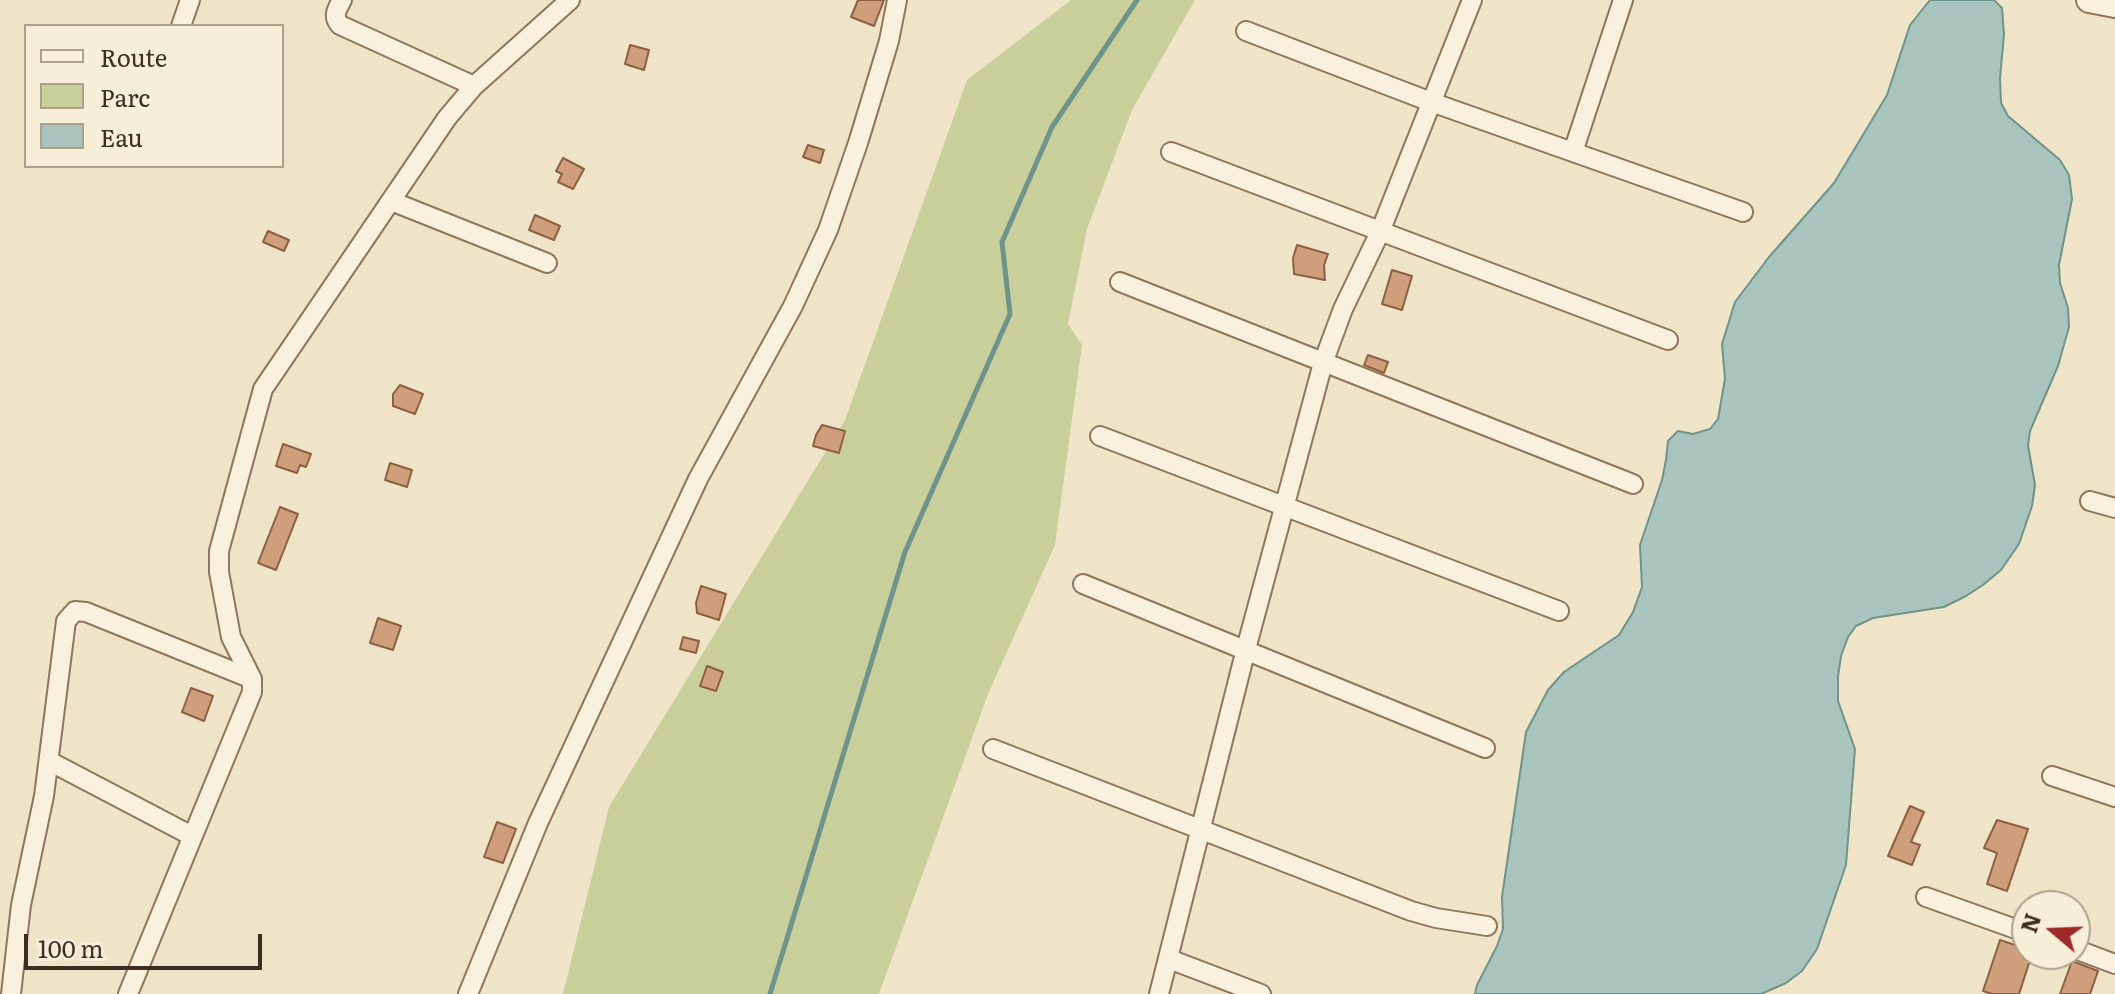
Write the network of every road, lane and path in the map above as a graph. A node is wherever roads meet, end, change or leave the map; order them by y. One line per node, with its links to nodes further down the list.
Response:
1 (190, 0): 9 (street)
2 (342, 0): 11 (street)
3 (570, 0): 11 (street)
4 (897, 0): 46 (street)
5 (1472, 0): 12 (street)
6 (1623, 0): 14 (street)
7 (2089, 0): 8 (street)
8 (2115, 5)
9 (182, 24)
10 (1246, 31): 12 (street)
11 (474, 86): 15 (street)
12 (1431, 102): 14 (street); 17 (street)
13 (1171, 152): 17 (street)
14 (1573, 152): 16 (street)
15 (391, 201): 18 (street); 30 (street)
16 (1743, 212)
17 (1380, 232): 20 (street); 21 (street)
18 (547, 263)
19 (1120, 282): 21 (street)
20 (1668, 340)
21 (1323, 363): 23 (street); 25 (street)
22 (1100, 436): 25 (street)
23 (1633, 484)
24 (2090, 501): 26 (street)
25 (1286, 507): 28 (street); 29 (street)
26 (2115, 508)
27 (1083, 584): 29 (street)
28 (1559, 611)
29 (1246, 649): 31 (street); 36 (street)
30 (252, 679): 33 (street); 37 (street)
31 (1485, 748)
32 (993, 749): 36 (street)
33 (49, 761): 37 (street); 44 (street)
34 (2052, 776): 35 (street)
35 (2115, 797)
36 (1201, 831): 39 (street); 42 (street)
37 (192, 836): 45 (street)
38 (1926, 897): 40 (street)
39 (1487, 926)
40 (2011, 927)
41 (2091, 955): 43 (street)
42 (1169, 959): 47 (street); 48 (street)
43 (2115, 964)
44 (11, 994)
45 (128, 994)
46 (468, 994)
47 (1159, 994)
48 (1261, 994)

